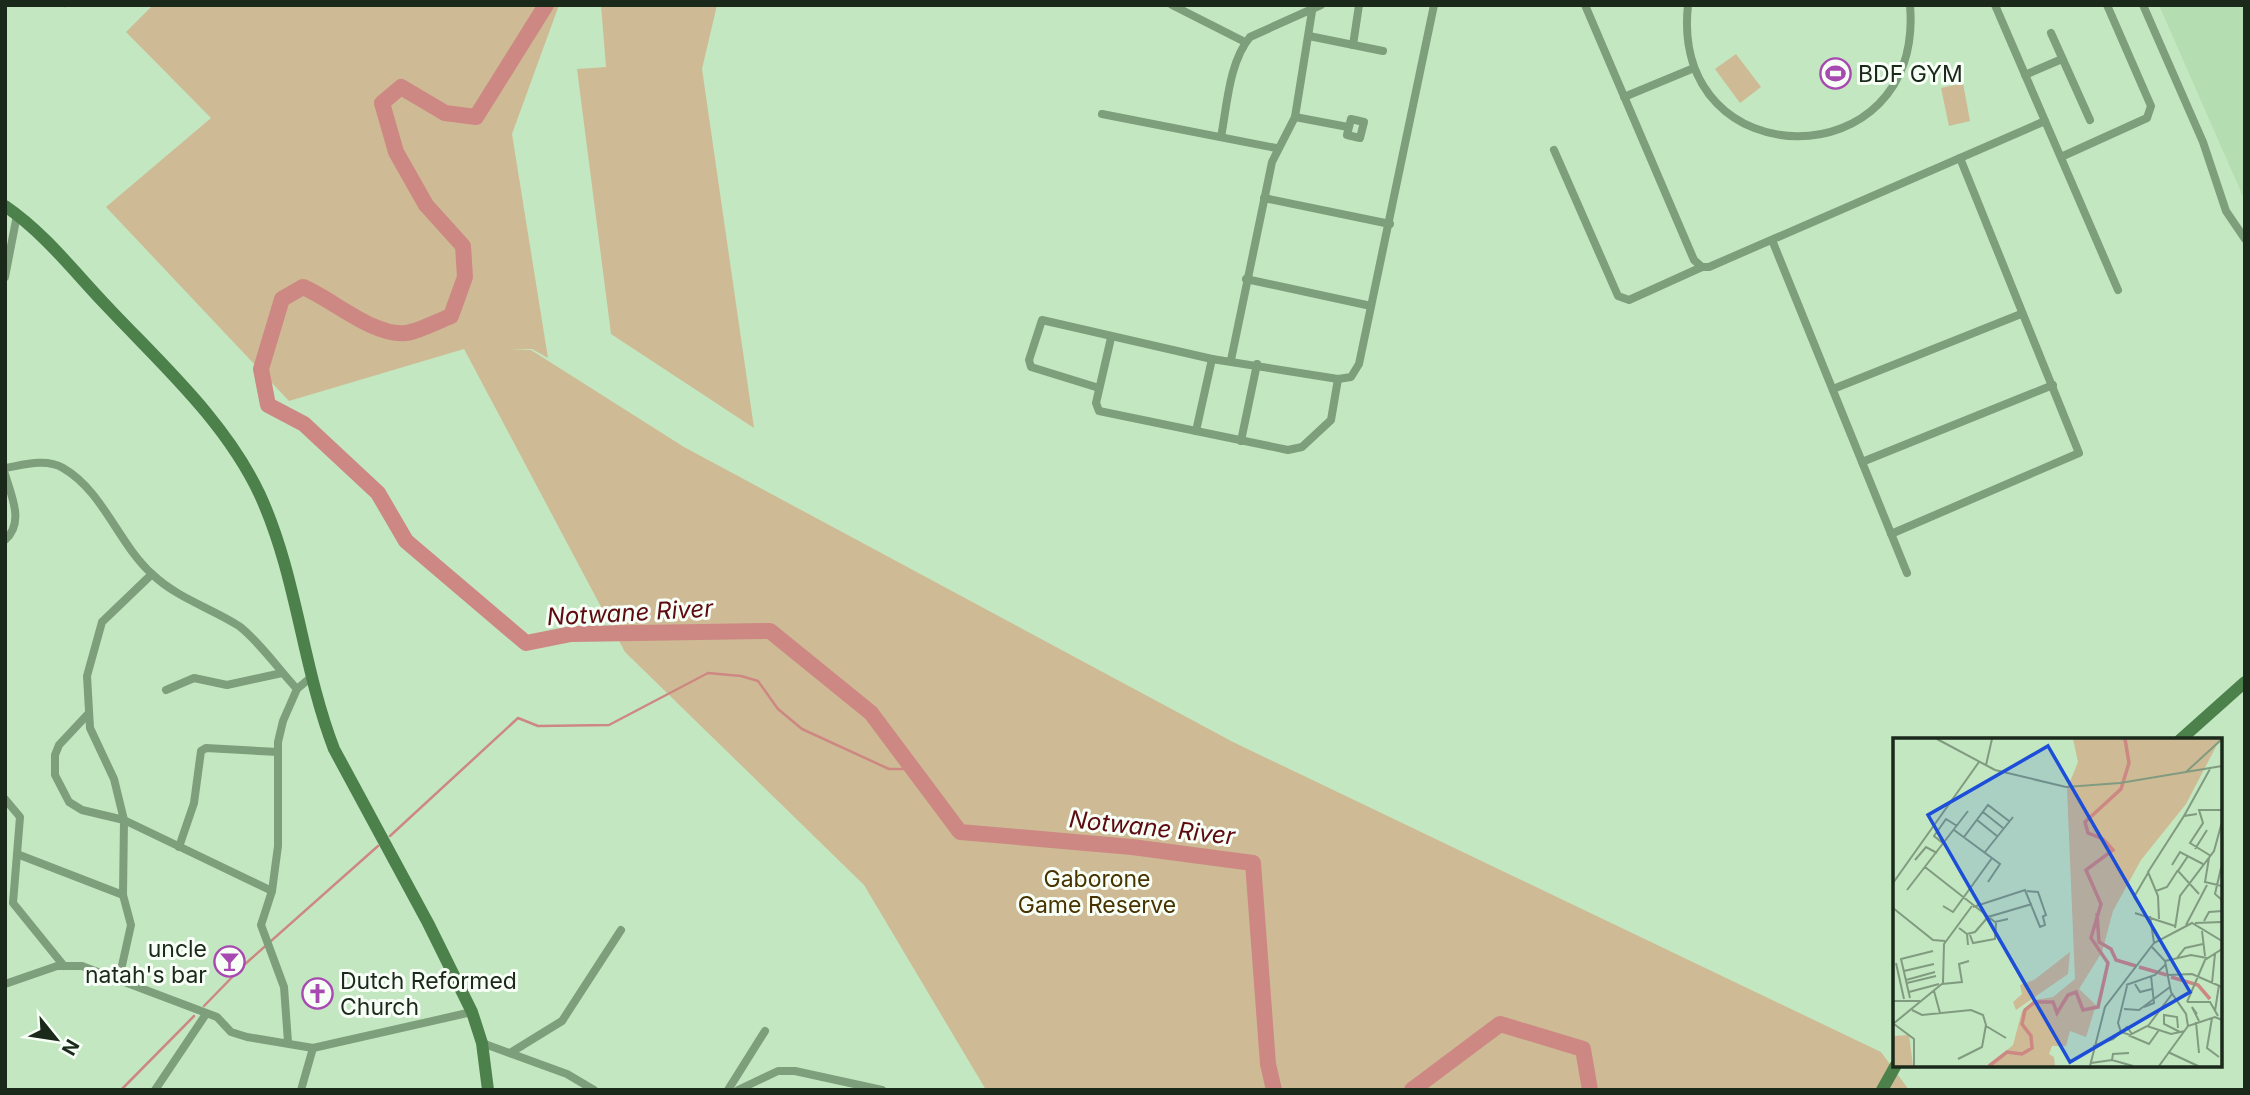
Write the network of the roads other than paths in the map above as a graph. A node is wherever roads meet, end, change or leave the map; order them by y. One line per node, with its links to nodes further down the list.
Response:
1 (1172, 5): 13 (street)
2 (1359, 5): 14 (street)
3 (1434, 5): 33 (street)
4 (1585, 5): 19 (street)
5 (1688, 5): 17 (street)
6 (1910, 5): 17 (street)
7 (1995, 5): 18 (street)
8 (2107, 5): 28 (street)
9 (2143, 5): 34 (street)
10 (1316, 6): 12 (street); 13 (street)
11 (2051, 33): 16 (street)
12 (1310, 36): 14 (street); 21 (street)
13 (1245, 43): 25 (street)
14 (1353, 45): 15 (street)
15 (1383, 51)
16 (2062, 59): 18 (street); 22 (street)
17 (1695, 68): 19 (street)
18 (2025, 75): 23 (street)
19 (1624, 97): 36 (street)
20 (1102, 114): 25 (street)
21 (1295, 117): 24 (street); 26 (street)
22 (2090, 120)
23 (2045, 121): 28 (street); 29 (street)
24 (1348, 127)
25 (1221, 137): 26 (street)
26 (1276, 148): 30 (street)
27 (1554, 150): 36 (street)
28 (2060, 157): 39 (street)
29 (1960, 158): 35 (street); 41 (street)
30 (1264, 198): 33 (street); 38 (street)
31 (5, 206): 32 (street)
32 (18, 215): 37 (street); 60 (street)
33 (1390, 224): 40 (street)
34 (2245, 239)
35 (1772, 240): 36 (street); 49 (street)
36 (1702, 267)
37 (5, 277)
38 (1246, 279): 40 (street); 44 (street)
39 (2118, 290)
40 (1371, 306): 46 (street)
41 (2021, 314): 47 (street); 49 (street)
42 (1111, 338): 43 (street); 48 (street); 48 (street)
43 (1212, 359): 44 (street); 50 (street)
44 (1231, 360): 45 (street)
45 (1258, 364): 46 (street); 51 (street)
46 (1338, 379): 51 (street)
47 (2053, 385): 52 (street); 55 (street)
48 (1099, 388): 50 (street)
49 (1833, 389): 52 (street)
50 (1196, 431): 51 (street)
51 (1241, 441)
52 (1862, 462): 55 (street)
53 (5, 468): 58 (street)
54 (5, 474): 56 (street)
55 (1891, 534): 57 (street)
56 (5, 540)
57 (1907, 573)
58 (152, 575): 59 (street); 64 (street)
59 (282, 673): 62 (street); 63 (street)
60 (310, 678): 62 (street); 77 (street)
61 (2245, 682): 65 (street)
62 (297, 689): 66 (street)
63 (166, 690)
64 (88, 714): 68 (street); 68 (street)
65 (2182, 738)
66 (278, 752): 69 (street); 71 (street)
67 (5, 799): 70 (street)
68 (124, 820): 69 (street); 72 (street)
69 (179, 847): 71 (street)
70 (17, 854): 72 (street); 74 (street)
71 (272, 891): 80 (street)
72 (123, 895): 75 (street)
73 (621, 930): 83 (street)
74 (64, 966): 75 (street); 76 (street)
75 (119, 979): 78 (street)
76 (5, 985)
77 (472, 1012): 81 (street); 82 (street)
78 (206, 1014): 80 (street); 85 (street)
79 (765, 1031): 89 (street)
80 (288, 1042): 82 (street)
81 (482, 1044): 83 (street); 87 (street)
82 (313, 1048): 86 (street)
83 (510, 1053): 88 (street)
84 (1895, 1067): 92 (street)
85 (155, 1090)
86 (301, 1090)
87 (488, 1090)
88 (594, 1090)
89 (728, 1090)
90 (738, 1090): 91 (street)
91 (882, 1090)
92 (1882, 1090)

